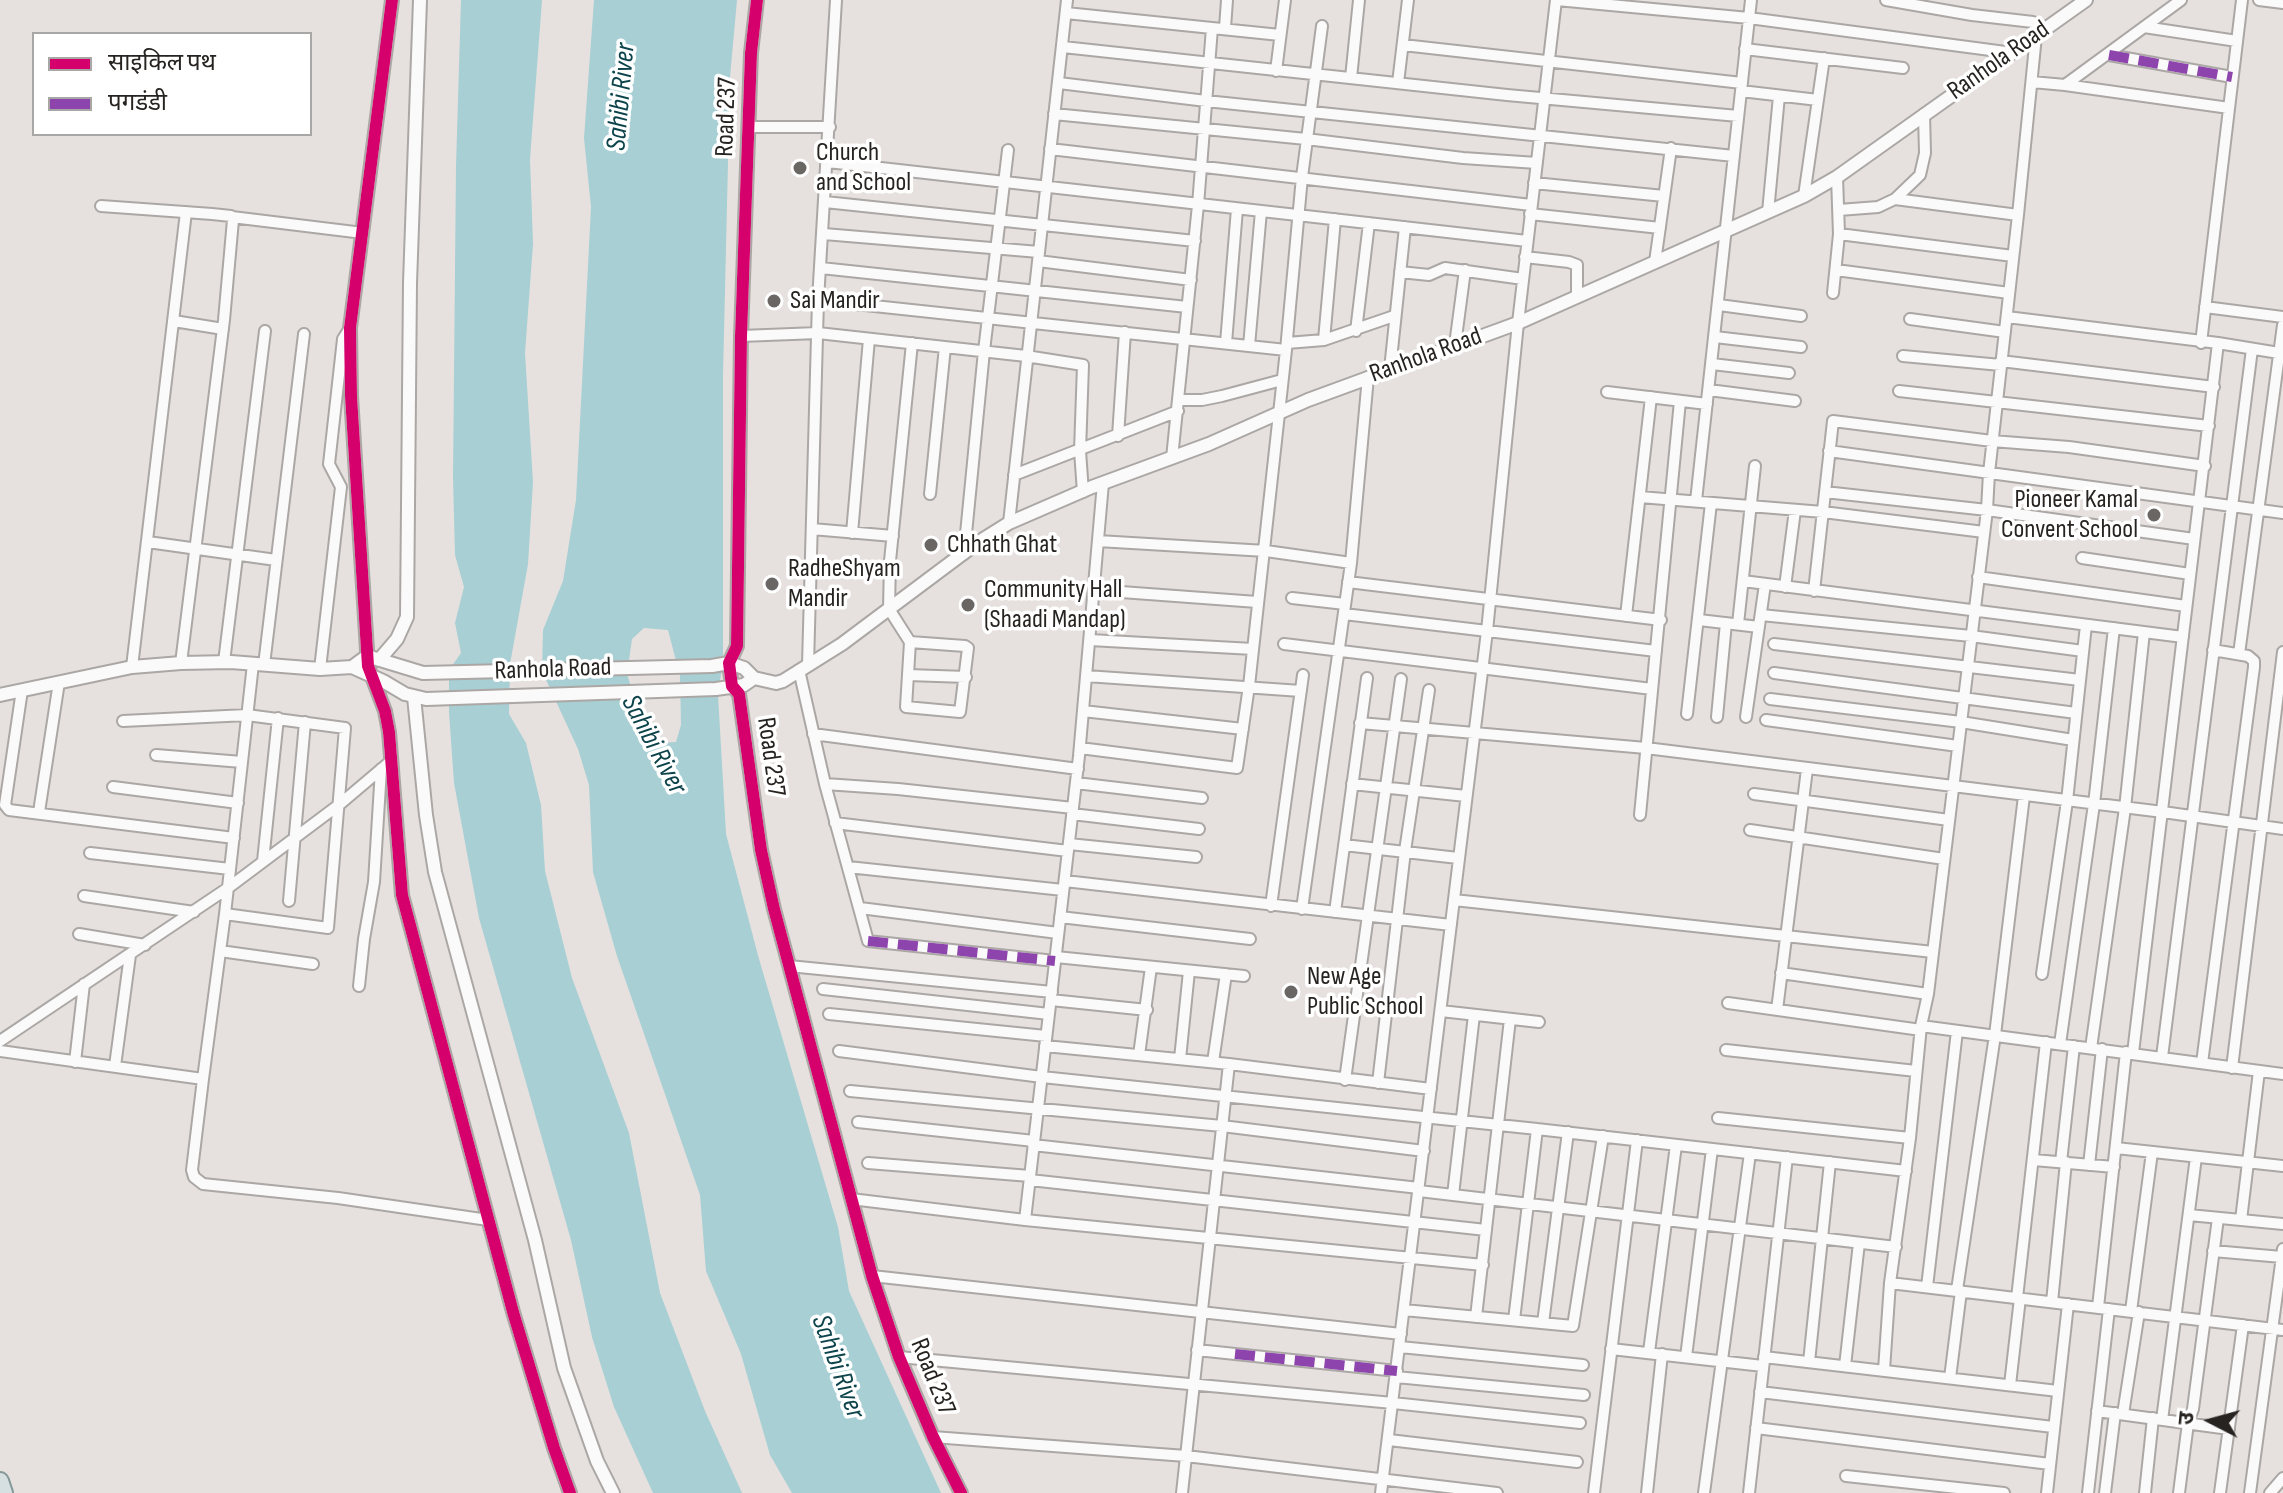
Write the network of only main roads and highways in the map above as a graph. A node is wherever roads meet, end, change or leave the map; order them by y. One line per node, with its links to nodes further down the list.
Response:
1 (0, 1481): 2 (main road)
2 (4, 1493)

